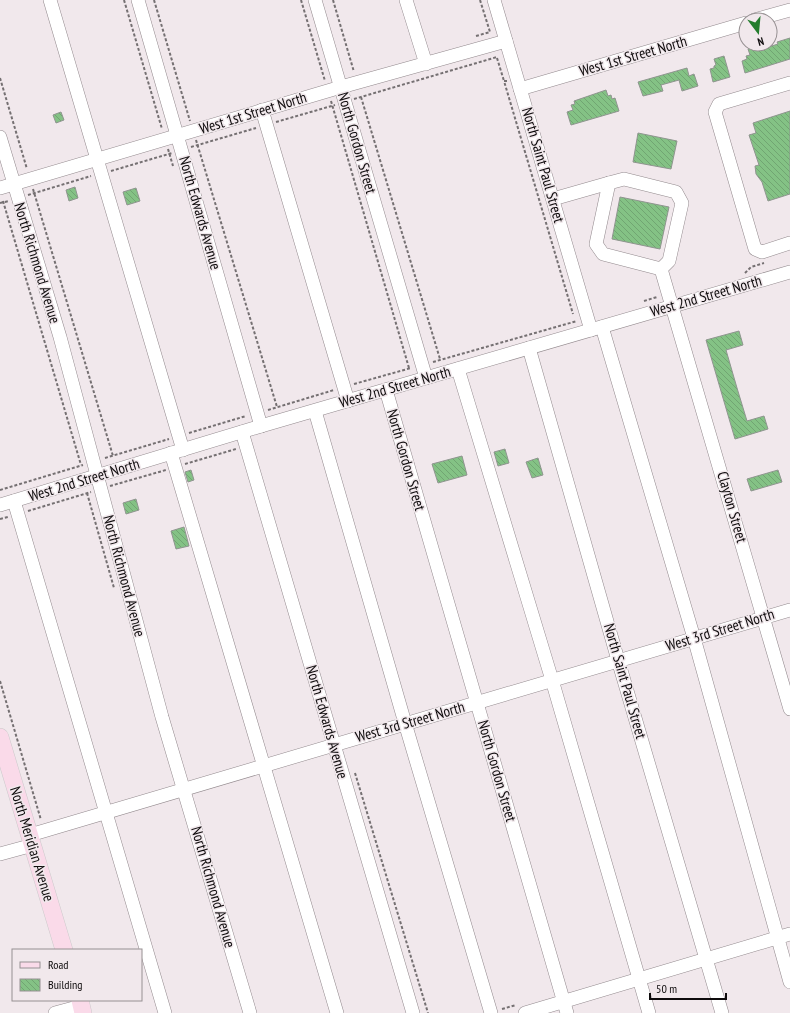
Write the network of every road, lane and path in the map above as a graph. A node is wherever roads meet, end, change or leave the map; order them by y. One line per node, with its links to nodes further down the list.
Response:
1 (50, 0): 31 (street)
2 (138, 0): 27 (street, North Edwards Avenue)
3 (154, 0): 26 (path)
4 (301, 0): 20 (path)
5 (315, 0): 19 (street, North Gordon Street)
6 (333, 0): 16 (path)
7 (406, 0): 14 (street)
8 (494, 0): 12 (street, North Saint Paul Street)
9 (790, 10): 10 (street)
10 (778, 13)
11 (738, 24): 17 (street, West 1st Street North)
12 (506, 41): 14 (street, West 1st Street North); 17 (street, North Saint Paul Street)
13 (497, 57): 21 (path)
14 (426, 64): 16 (street, West 1st Street North)
15 (0, 78): 33 (path)
16 (357, 82): 19 (street, West 1st Street North); 21 (path)
17 (519, 83): 39 (street, North Saint Paul Street); 49 (path)
18 (790, 83): 42 (street)
19 (341, 87): 20 (street, West 1st Street North); 22 (street, North Gordon Street)
20 (328, 91): 23 (path); 24 (street, West 1st Street North)
21 (361, 97): 22 (path); 51 (path)
22 (345, 102): 23 (path); 52 (street, North Gordon Street)
23 (332, 106): 25 (path); 53 (path)
24 (262, 110): 25 (street); 26 (street, West 1st Street North)
25 (267, 125): 29 (path); 56 (street)
26 (193, 131): 27 (street, West 1st Street North); 29 (path)
27 (178, 136): 30 (street, North Edwards Avenue); 31 (street, West 1st Street North)
28 (0, 137): 35 (street, North Richmond Avenue)
29 (198, 145): 30 (path); 59 (path)
30 (182, 150): 32 (path); 61 (street, North Edwards Avenue)
31 (97, 160): 32 (street); 33 (street, West 1st Street North)
32 (101, 174): 37 (path); 64 (street)
33 (30, 180): 35 (street, West 1st Street North); 37 (path)
34 (609, 182): 39 (street); 44 (street); 44 (street)
35 (14, 184): 36 (street, West 1st Street North); 38 (street, North Richmond Avenue)
36 (1, 192): 40 (path)
37 (34, 193): 38 (path); 67 (path)
38 (18, 198): 40 (path); 68 (street, North Richmond Avenue)
39 (553, 199): 49 (street, North Saint Paul Street)
40 (4, 202): 41 (path); 68 (path)
41 (0, 203)
42 (790, 243)
43 (770, 262): 46 (path)
44 (661, 269): 47 (street, Clayton Street)
45 (790, 272): 47 (street, West 2nd Street North)
46 (744, 275)
47 (670, 300): 48 (path); 49 (street, West 2nd Street North); 78 (street, Clayton Street)
48 (641, 302)
49 (589, 324): 50 (street, West 2nd Street North); 51 (path); 79 (street, North Saint Paul Street)
50 (529, 348): 54 (street, West 2nd Street North); 80 (street, North Saint Paul Street)
51 (440, 360): 52 (path)
52 (422, 365): 53 (path); 55 (street, North Gordon Street)
53 (409, 368): 56 (path)
54 (458, 369): 55 (street, West 2nd Street North); 81 (street)
55 (426, 378): 57 (street, West 2nd Street North)
56 (344, 387): 58 (street); 59 (path)
57 (386, 390): 58 (street, West 2nd Street North); 83 (street, North Gordon Street)
58 (348, 401): 60 (street, West 2nd Street North)
59 (277, 407): 61 (path)
60 (315, 411): 62 (street, West 2nd Street North); 85 (street)
61 (258, 413): 62 (street, North Edwards Avenue); 64 (path)
62 (261, 426): 63 (street, West 2nd Street North)
63 (242, 432): 66 (street, West 2nd Street North); 87 (street, North Edwards Avenue)
64 (179, 436): 66 (street); 67 (path)
65 (238, 448): 69 (path)
66 (177, 451): 69 (street); 70 (street, West 2nd Street North)
67 (113, 456): 68 (path)
68 (87, 464): 70 (street, North Richmond Avenue); 71 (path)
69 (175, 467): 72 (path); 88 (street)
70 (96, 476): 72 (street, North Richmond Avenue); 73 (street, West 2nd Street North)
71 (0, 490)
72 (100, 490): 75 (path); 90 (street, North Richmond Avenue)
73 (14, 501): 74 (street, West 2nd Street North); 75 (street)
74 (0, 505)
75 (18, 514): 76 (path); 91 (street)
76 (0, 519)
77 (790, 610): 78 (street, West 3rd Street North)
78 (764, 617): 79 (street, West 3rd Street North); 84 (street, Clayton Street)
79 (694, 638): 80 (street, West 3rd Street North); 95 (street, North Saint Paul Street)
80 (618, 660): 81 (street, West 3rd Street North); 97 (street, North Saint Paul Street)
81 (552, 680): 83 (street, West 3rd Street North); 98 (street)
82 (0, 681): 92 (path)
83 (477, 702): 85 (street, West 3rd Street North); 101 (street, North Gordon Street)
84 (790, 709)
85 (405, 724): 87 (street, West 3rd Street North); 108 (street)
86 (0, 737): 92 (main road, North Meridian Avenue)
87 (333, 745): 88 (street, West 3rd Street North); 106 (street, North Edwards Avenue)
88 (264, 765): 90 (street, West 3rd Street North); 105 (street)
89 (355, 771): 107 (path)
90 (184, 788): 91 (street, West 3rd Street North); 104 (street, North Richmond Avenue)
91 (106, 812): 92 (street, West 3rd Street North); 103 (street)
92 (35, 837): 93 (street, West 3rd Street North); 96 (main road, North Meridian Avenue)
93 (0, 854)
94 (790, 934): 95 (street)
95 (777, 938): 97 (street); 99 (street, North Saint Paul Street)
96 (64, 949)
97 (706, 960): 98 (street); 111 (street, North Saint Paul Street)
98 (639, 979): 101 (street); 110 (street)
99 (790, 982)
100 (81, 1006): 102 (street)
101 (566, 1007): 109 (street)
102 (55, 1013)
103 (165, 1013)
104 (250, 1013)
105 (337, 1013)
106 (413, 1013)
107 (428, 1013)
108 (491, 1013)
109 (525, 1013)
110 (649, 1013)
111 (722, 1013)

